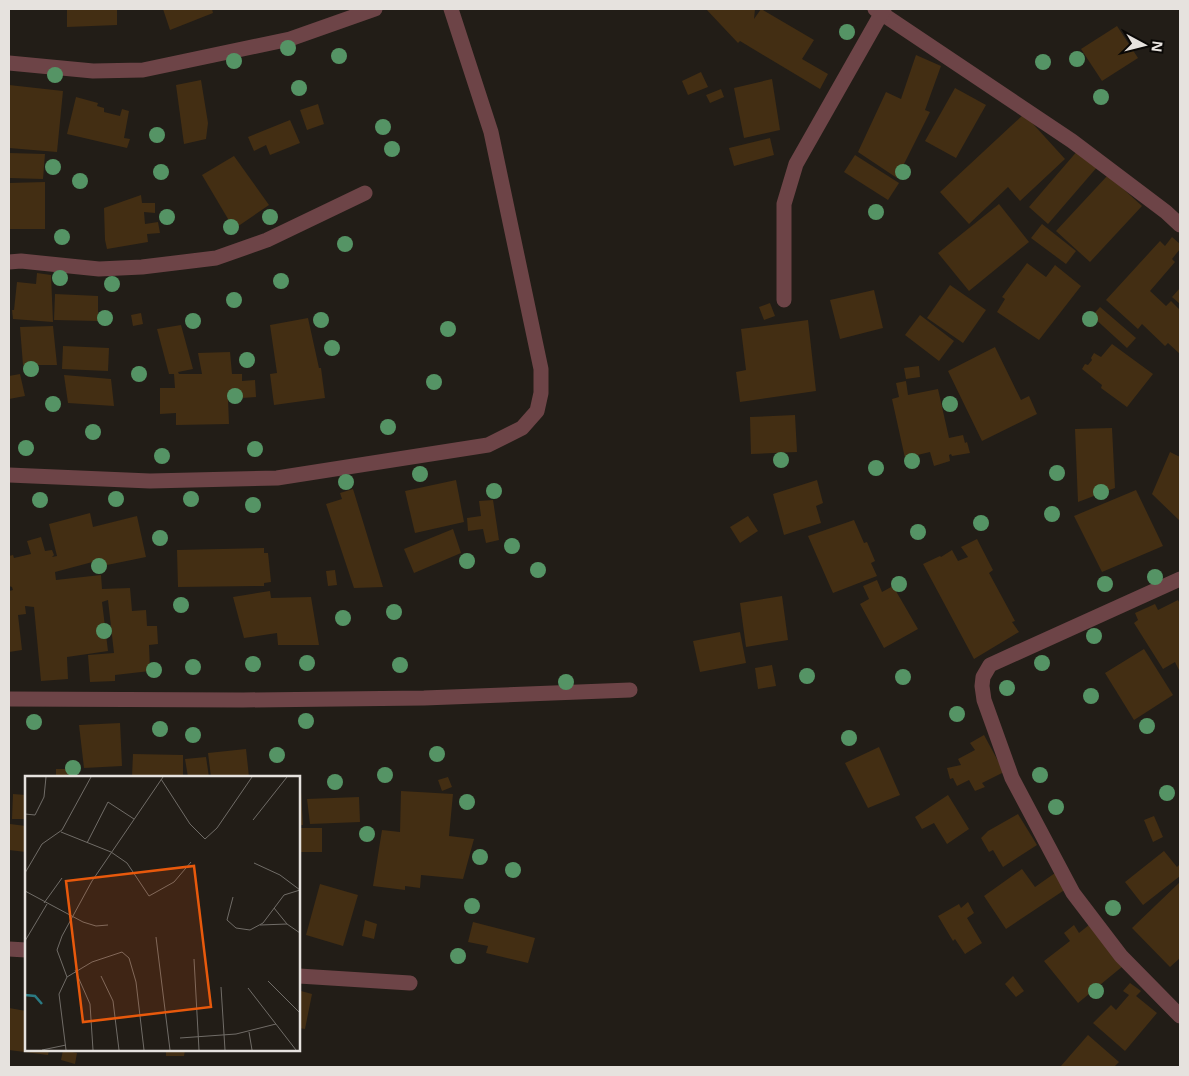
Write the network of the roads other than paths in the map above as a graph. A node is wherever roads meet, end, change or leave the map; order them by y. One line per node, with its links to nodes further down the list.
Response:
1 (374, 9): 4 (street)
2 (451, 9): 9 (street)
3 (880, 10): 6 (street); 8 (street)
4 (9, 63)
5 (365, 193): 7 (street)
6 (1180, 225)
7 (9, 262)
8 (784, 300)
9 (9, 475)
10 (1180, 579): 17 (street)
11 (630, 690): 12 (street)
12 (9, 699)
13 (9, 948): 14 (street)
14 (25, 950)
15 (300, 976): 16 (street)
16 (410, 983)
17 (1180, 1016)

